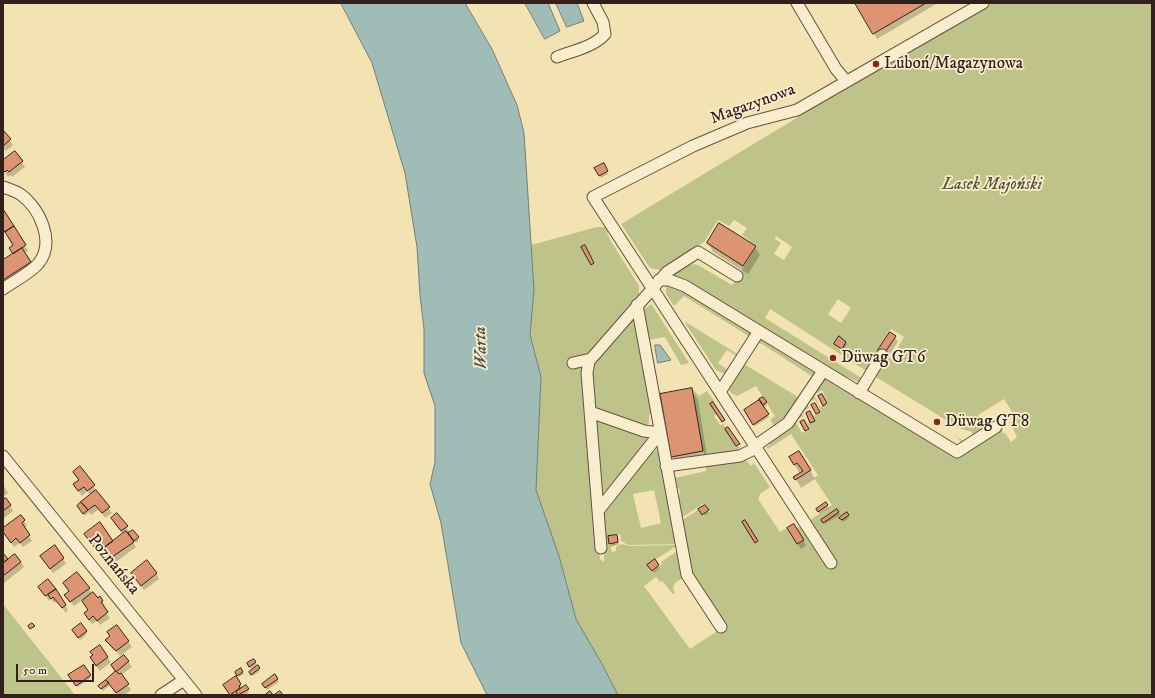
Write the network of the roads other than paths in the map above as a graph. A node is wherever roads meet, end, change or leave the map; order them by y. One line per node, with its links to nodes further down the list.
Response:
1 (593, 3): 4 (street)
2 (797, 3): 5 (street)
3 (983, 3): 5 (street, Magazynowa)
4 (557, 57)
5 (846, 81): 8 (street, Magazynowa)
6 (3, 187): 9 (street)
7 (737, 276): 8 (street)
8 (656, 284): 10 (street); 11 (street); 16 (street)
9 (3, 289)
10 (637, 305): 13 (street); 20 (street)
11 (759, 331): 15 (street); 16 (street)
12 (882, 355): 17 (street)
13 (589, 361): 14 (street); 18 (street)
14 (573, 362)
15 (823, 371): 17 (street); 21 (street)
16 (720, 392): 21 (street)
17 (859, 393): 19 (street)
18 (590, 412): 20 (street); 24 (street)
19 (996, 427)
20 (660, 433): 23 (street); 24 (street)
21 (755, 447): 23 (street); 26 (street)
22 (3, 456): 28 (street, Poznańska)
23 (666, 466): 27 (street)
24 (598, 512): 25 (street)
25 (601, 548)
26 (831, 563)
27 (721, 627)
28 (184, 680): 29 (street); 30 (street, Poznańska)
29 (160, 695)
30 (196, 695)

